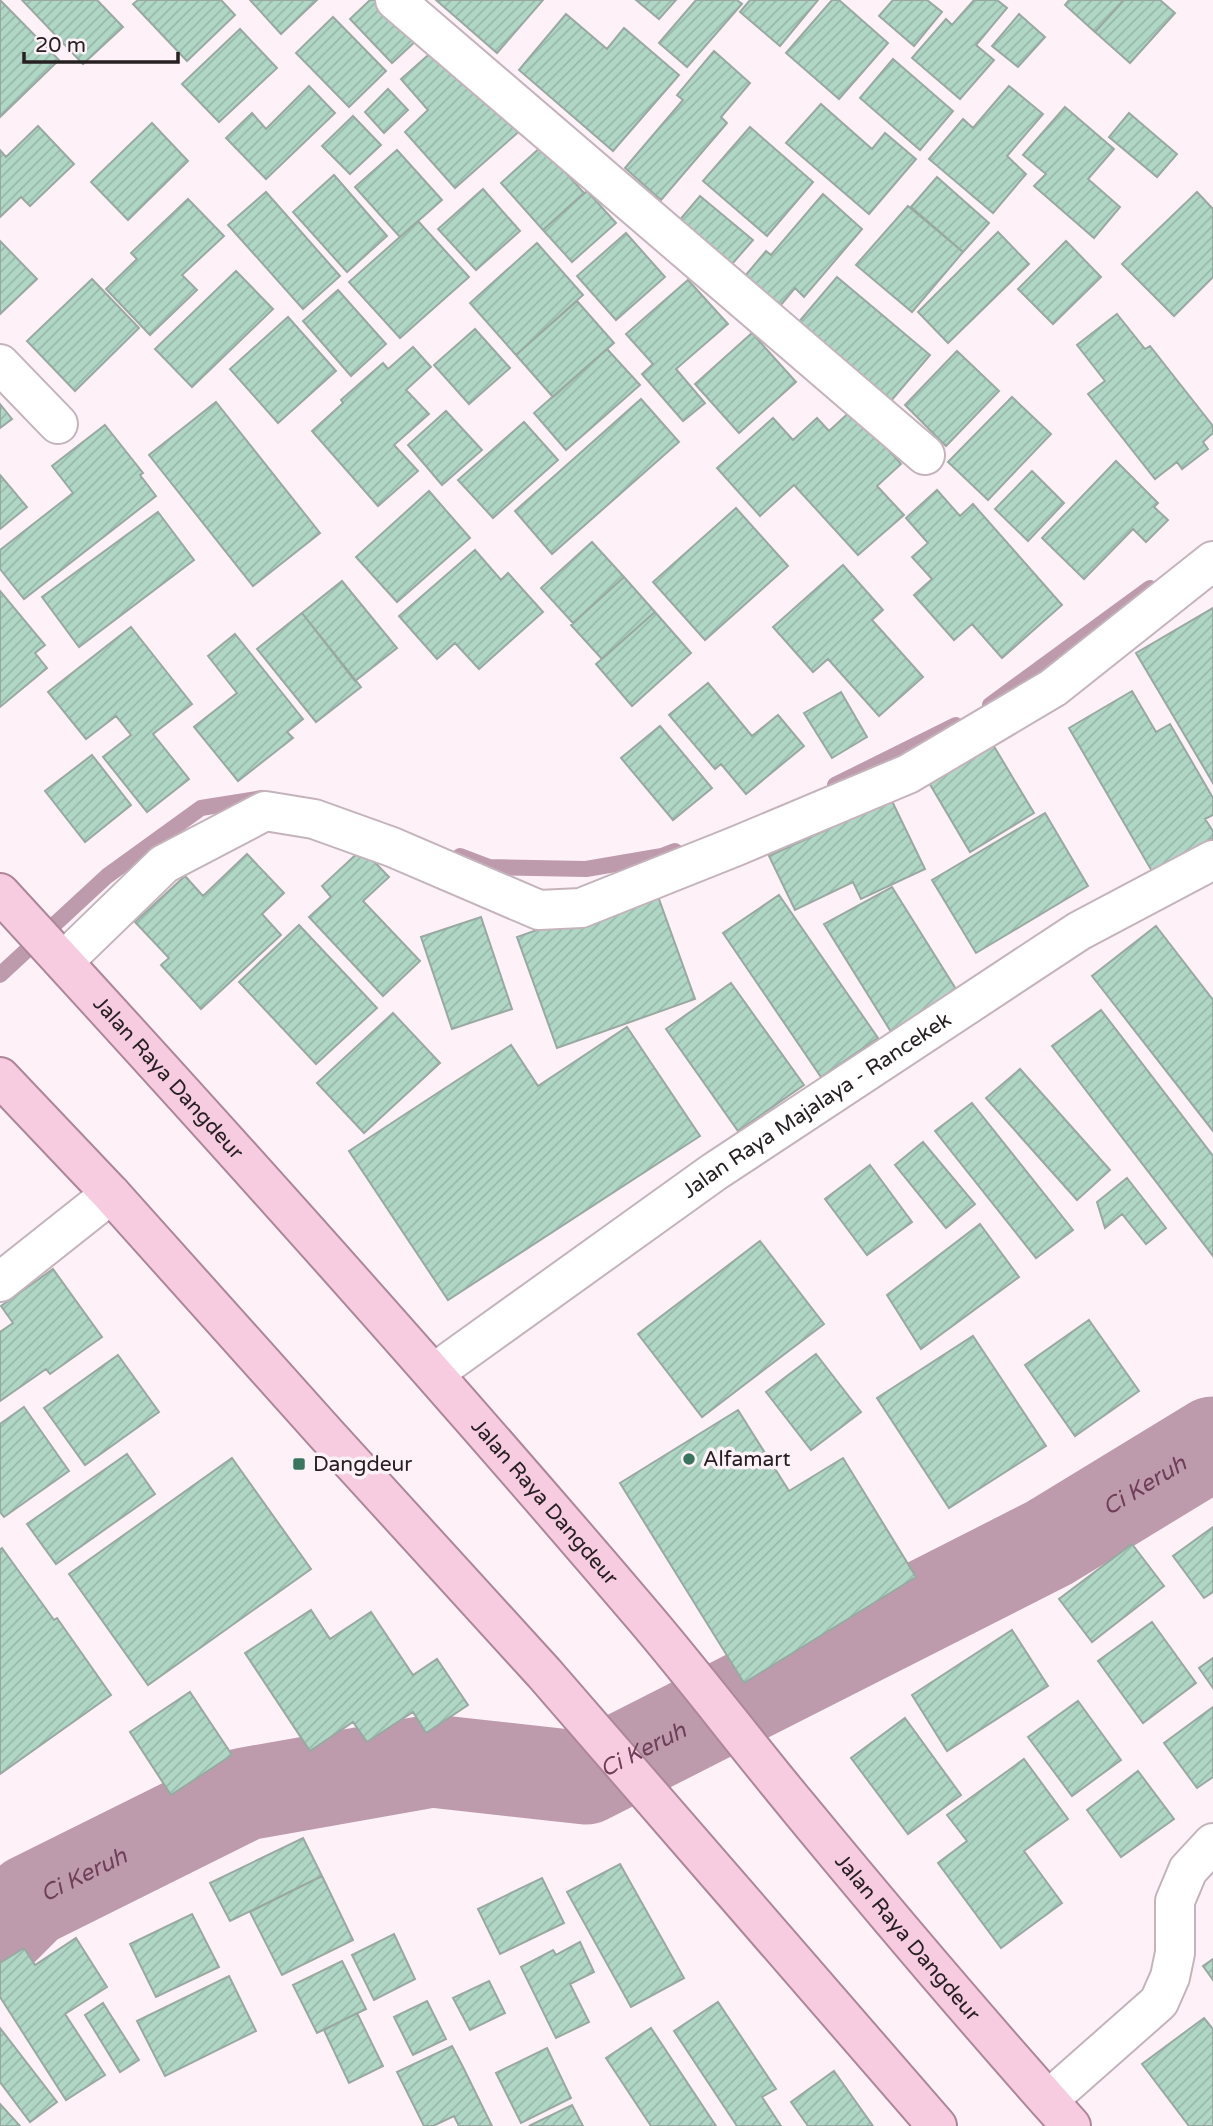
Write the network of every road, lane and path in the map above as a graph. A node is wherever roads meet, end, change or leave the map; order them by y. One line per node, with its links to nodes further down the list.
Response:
1 (395, 0): 4 (street)
2 (0, 364): 3 (street)
3 (58, 424)
4 (925, 454)
5 (1213, 561): 8 (street)
6 (1213, 860): 12 (street, Jalan Raya Majalaya - Rancekek)
7 (11, 906): 8 (highway, Jalan Raya Dangdeur)
8 (56, 954): 12 (highway, Jalan Raya Dangdeur)
9 (0, 1077): 10 (highway)
10 (111, 1194): 11 (street); 15 (highway)
11 (0, 1282)
12 (435, 1373): 14 (highway, Jalan Raya Dangdeur)
13 (1213, 1843): 14 (street)
14 (1060, 2113)
15 (937, 2126)

